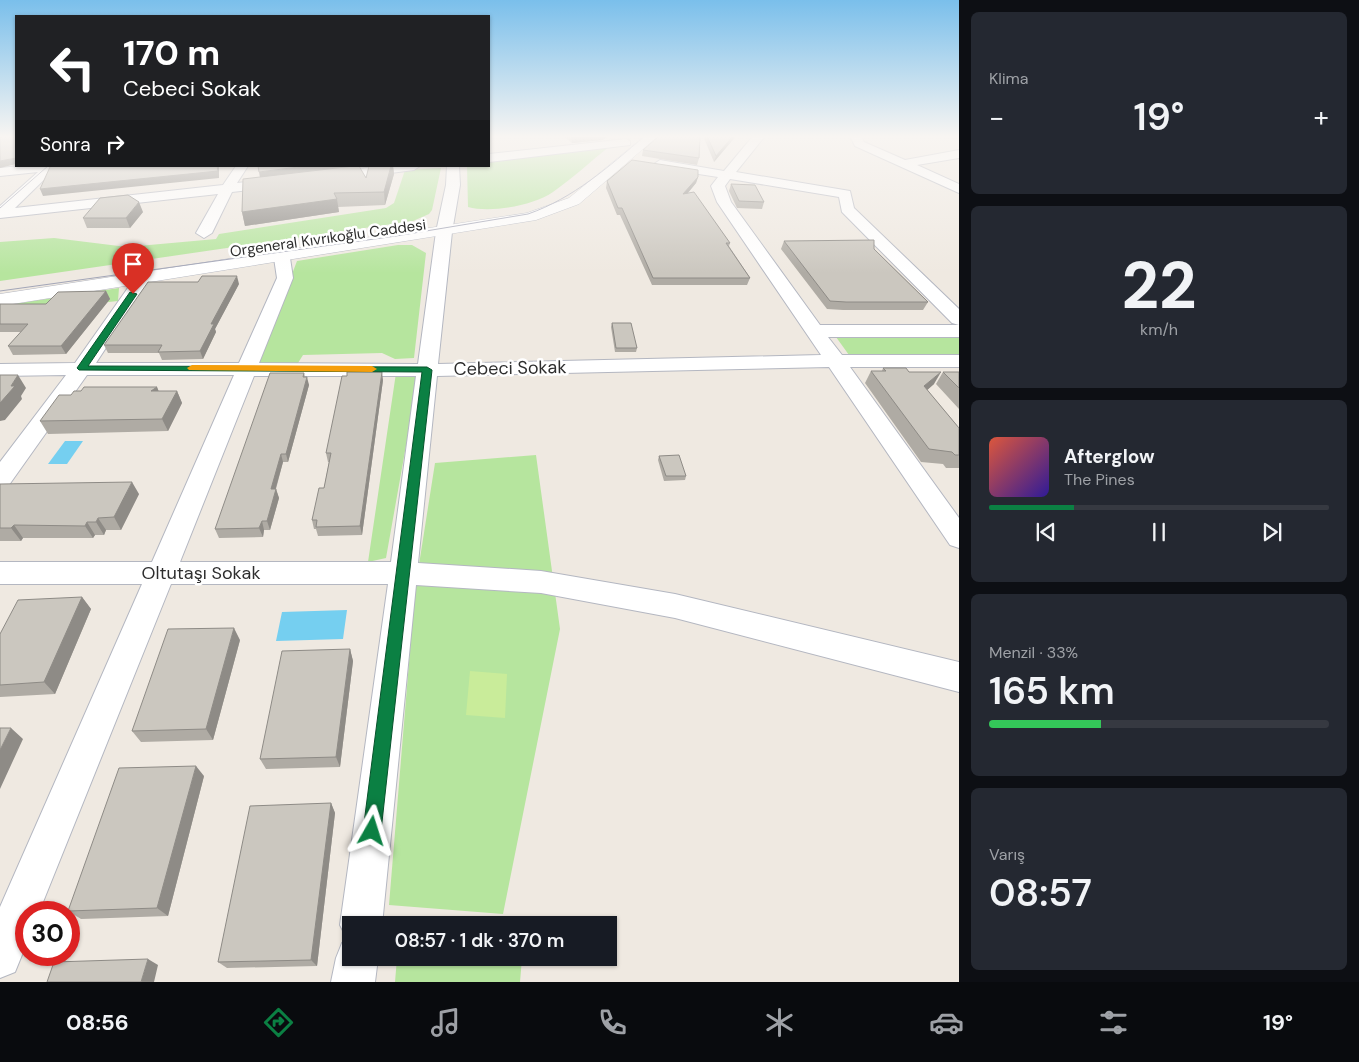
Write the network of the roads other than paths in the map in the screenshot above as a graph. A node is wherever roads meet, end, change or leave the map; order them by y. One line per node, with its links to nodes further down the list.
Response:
1 (28, 182): 12 (street)
2 (34, 182): 13 (street)
3 (232, 182): 10 (street)
4 (286, 182): 10 (street)
5 (453, 182): 14 (street)
6 (593, 182): 14 (main road)
7 (721, 182): 21 (street)
8 (774, 182): 20 (street)
9 (944, 182): 11 (street)
10 (227, 189): 13 (street); 15 (street)
11 (959, 189)
12 (0, 201)
13 (0, 214)
14 (445, 226): 16 (main road); 18 (main road, Orgeneral Kıvrıkoğlu Caddesi); 28 (street)
15 (204, 234)
16 (282, 258): 17 (main road); 26 (street)
17 (143, 279): 19 (main road); 25 (street)
18 (0, 286)
19 (0, 300)
20 (959, 318)
21 (816, 331): 22 (street); 23 (street)
22 (959, 331)
23 (835, 360): 24 (street, Cebeci Sokak); 28 (street, Cebeci Sokak); 30 (street)
24 (959, 361)
25 (82, 368): 26 (street, Cebeci Sokak); 27 (street, Cebeci Sokak); 29 (street)
26 (248, 368): 28 (street, Cebeci Sokak); 32 (street)
27 (0, 370)
28 (427, 370): 33 (street)
29 (0, 479)
30 (959, 538)
31 (0, 573): 32 (street, Oltutaşı Sokak)
32 (160, 573): 33 (street, Oltutaşı Sokak); 36 (street)
33 (401, 573): 34 (street, Oltutaşı Sokak); 35 (street)
34 (959, 677)
35 (362, 916)
36 (0, 956)
37 (356, 966): 38 (street)
38 (354, 982)

